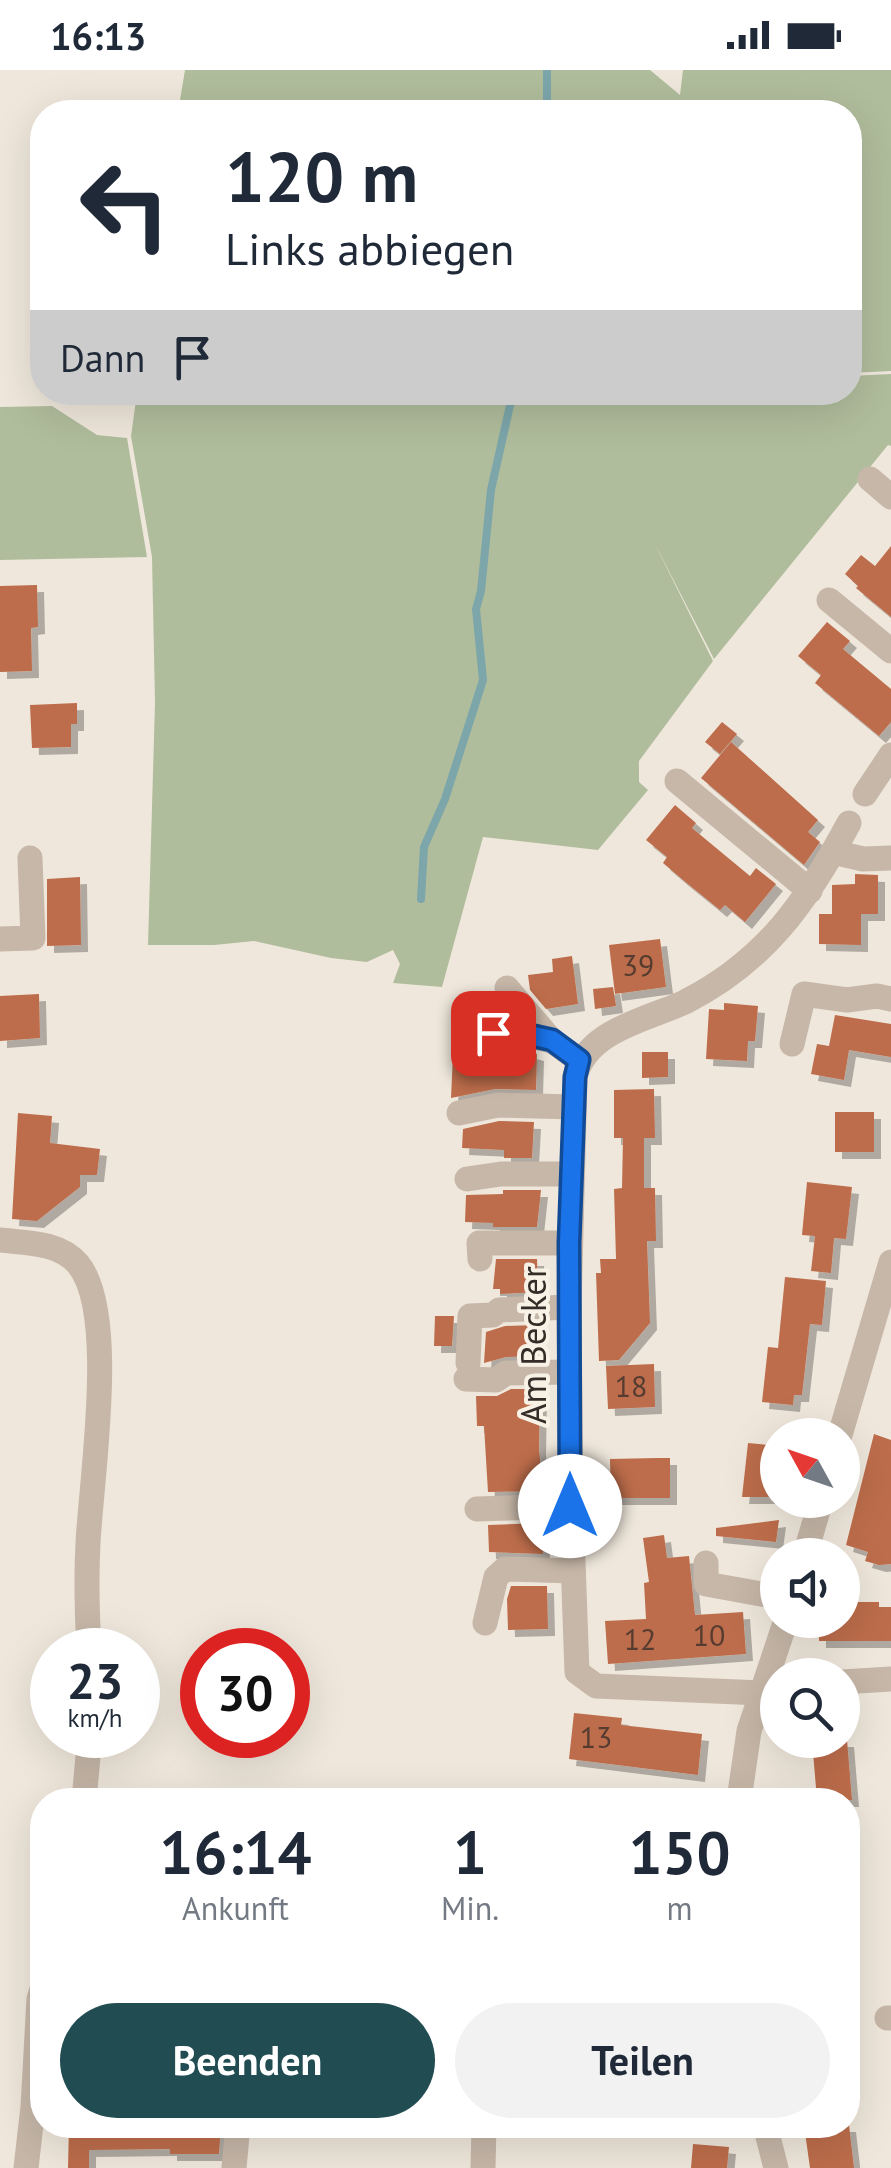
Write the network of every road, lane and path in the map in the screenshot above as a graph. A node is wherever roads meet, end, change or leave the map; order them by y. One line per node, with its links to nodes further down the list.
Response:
1 (870, 479): 2 (street)
2 (891, 497)
3 (828, 600): 4 (street)
4 (891, 651)
5 (891, 755): 7 (street)
6 (677, 781): 12 (street)
7 (865, 794)
8 (849, 824): 9 (street)
9 (833, 852): 11 (street); 12 (street)
10 (30, 858): 13 (street)
11 (891, 858)
12 (810, 890): 19 (street)
13 (0, 939)
14 (507, 988): 17 (street)
15 (891, 998): 18 (street)
16 (471, 1034): 17 (street)
17 (552, 1040): 19 (street)
18 (792, 1044)
19 (579, 1060): 20 (street, Am Becker)
20 (574, 1107): 21 (street); 22 (street, Am Becker)
21 (459, 1113)
22 (572, 1174): 23 (street); 25 (street, Am Becker)
23 (467, 1179)
24 (0, 1240): 37 (street)
25 (569, 1243): 26 (street); 28 (street, Am Becker)
26 (480, 1260)
27 (891, 1262): 30 (street)
28 (569, 1307): 29 (street, Am Becker); 29 (street)
29 (570, 1372): 31 (street, Am Becker)
30 (845, 1418)
31 (570, 1506): 32 (street); 34 (street, Am Becker)
32 (477, 1509)
33 (706, 1563): 35 (street)
34 (572, 1571): 36 (street); 40 (street, Am Becker)
35 (760, 1594)
36 (484, 1623)
37 (88, 1628)
38 (891, 1679): 39 (street)
39 (860, 1681)
40 (760, 1692)
41 (760, 1711): 44 (street)
42 (88, 1758): 43 (street)
43 (85, 1788)
44 (740, 1788)
45 (30, 2133): 49 (street)
46 (237, 2138): 50 (street)
47 (483, 2138): 51 (street)
48 (768, 2138): 52 (street)
49 (26, 2168)
50 (234, 2168)
51 (482, 2168)
52 (776, 2168)

